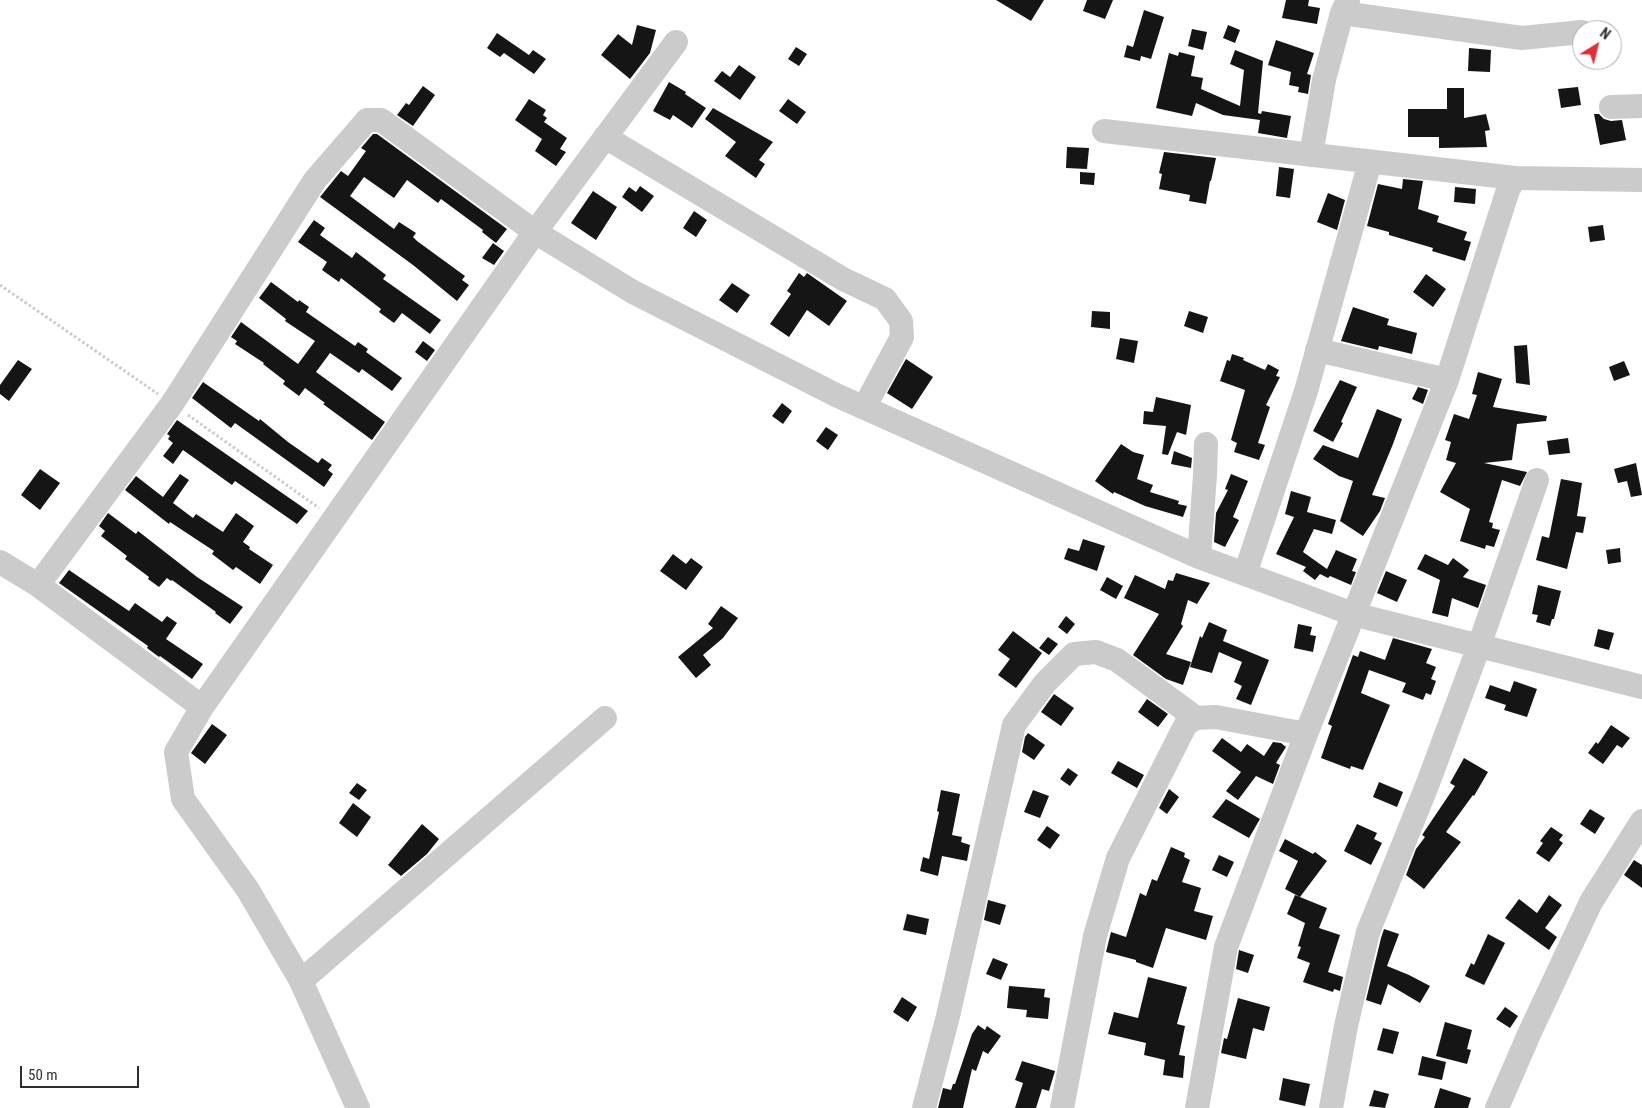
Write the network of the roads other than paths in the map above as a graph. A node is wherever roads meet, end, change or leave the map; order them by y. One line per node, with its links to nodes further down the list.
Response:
1 (1345, 7): 2 (street); 8 (street)
2 (1572, 33)
3 (676, 42): 7 (street)
4 (1642, 106): 5 (street)
5 (1612, 107)
6 (1104, 131): 8 (street)
7 (605, 137): 12 (street); 15 (street)
8 (1311, 155): 9 (street)
9 (1370, 162): 10 (street); 13 (street)
10 (1515, 178): 11 (street); 14 (street)
11 (1642, 180)
12 (535, 232): 15 (street); 21 (street); 25 (street)
13 (1317, 350): 14 (street); 20 (street)
14 (1447, 380): 22 (street)
15 (864, 408): 18 (street)
16 (1206, 444): 18 (street)
17 (1537, 480): 23 (street)
18 (1199, 557): 20 (street)
19 (0, 562): 21 (street)
20 (1245, 574): 22 (street)
21 (38, 585): 25 (street)
22 (1353, 614): 23 (street); 28 (street)
23 (1479, 646): 24 (street); 35 (street)
24 (1642, 687)
25 (202, 707): 30 (street)
26 (605, 718): 30 (street)
27 (1196, 718): 28 (street); 32 (street); 33 (street)
28 (1306, 734): 34 (street)
29 (1642, 821): 36 (street)
30 (301, 981): 31 (street)
31 (358, 1108)
32 (924, 1108)
33 (1062, 1108)
34 (1197, 1108)
35 (1331, 1108)
36 (1497, 1108)

